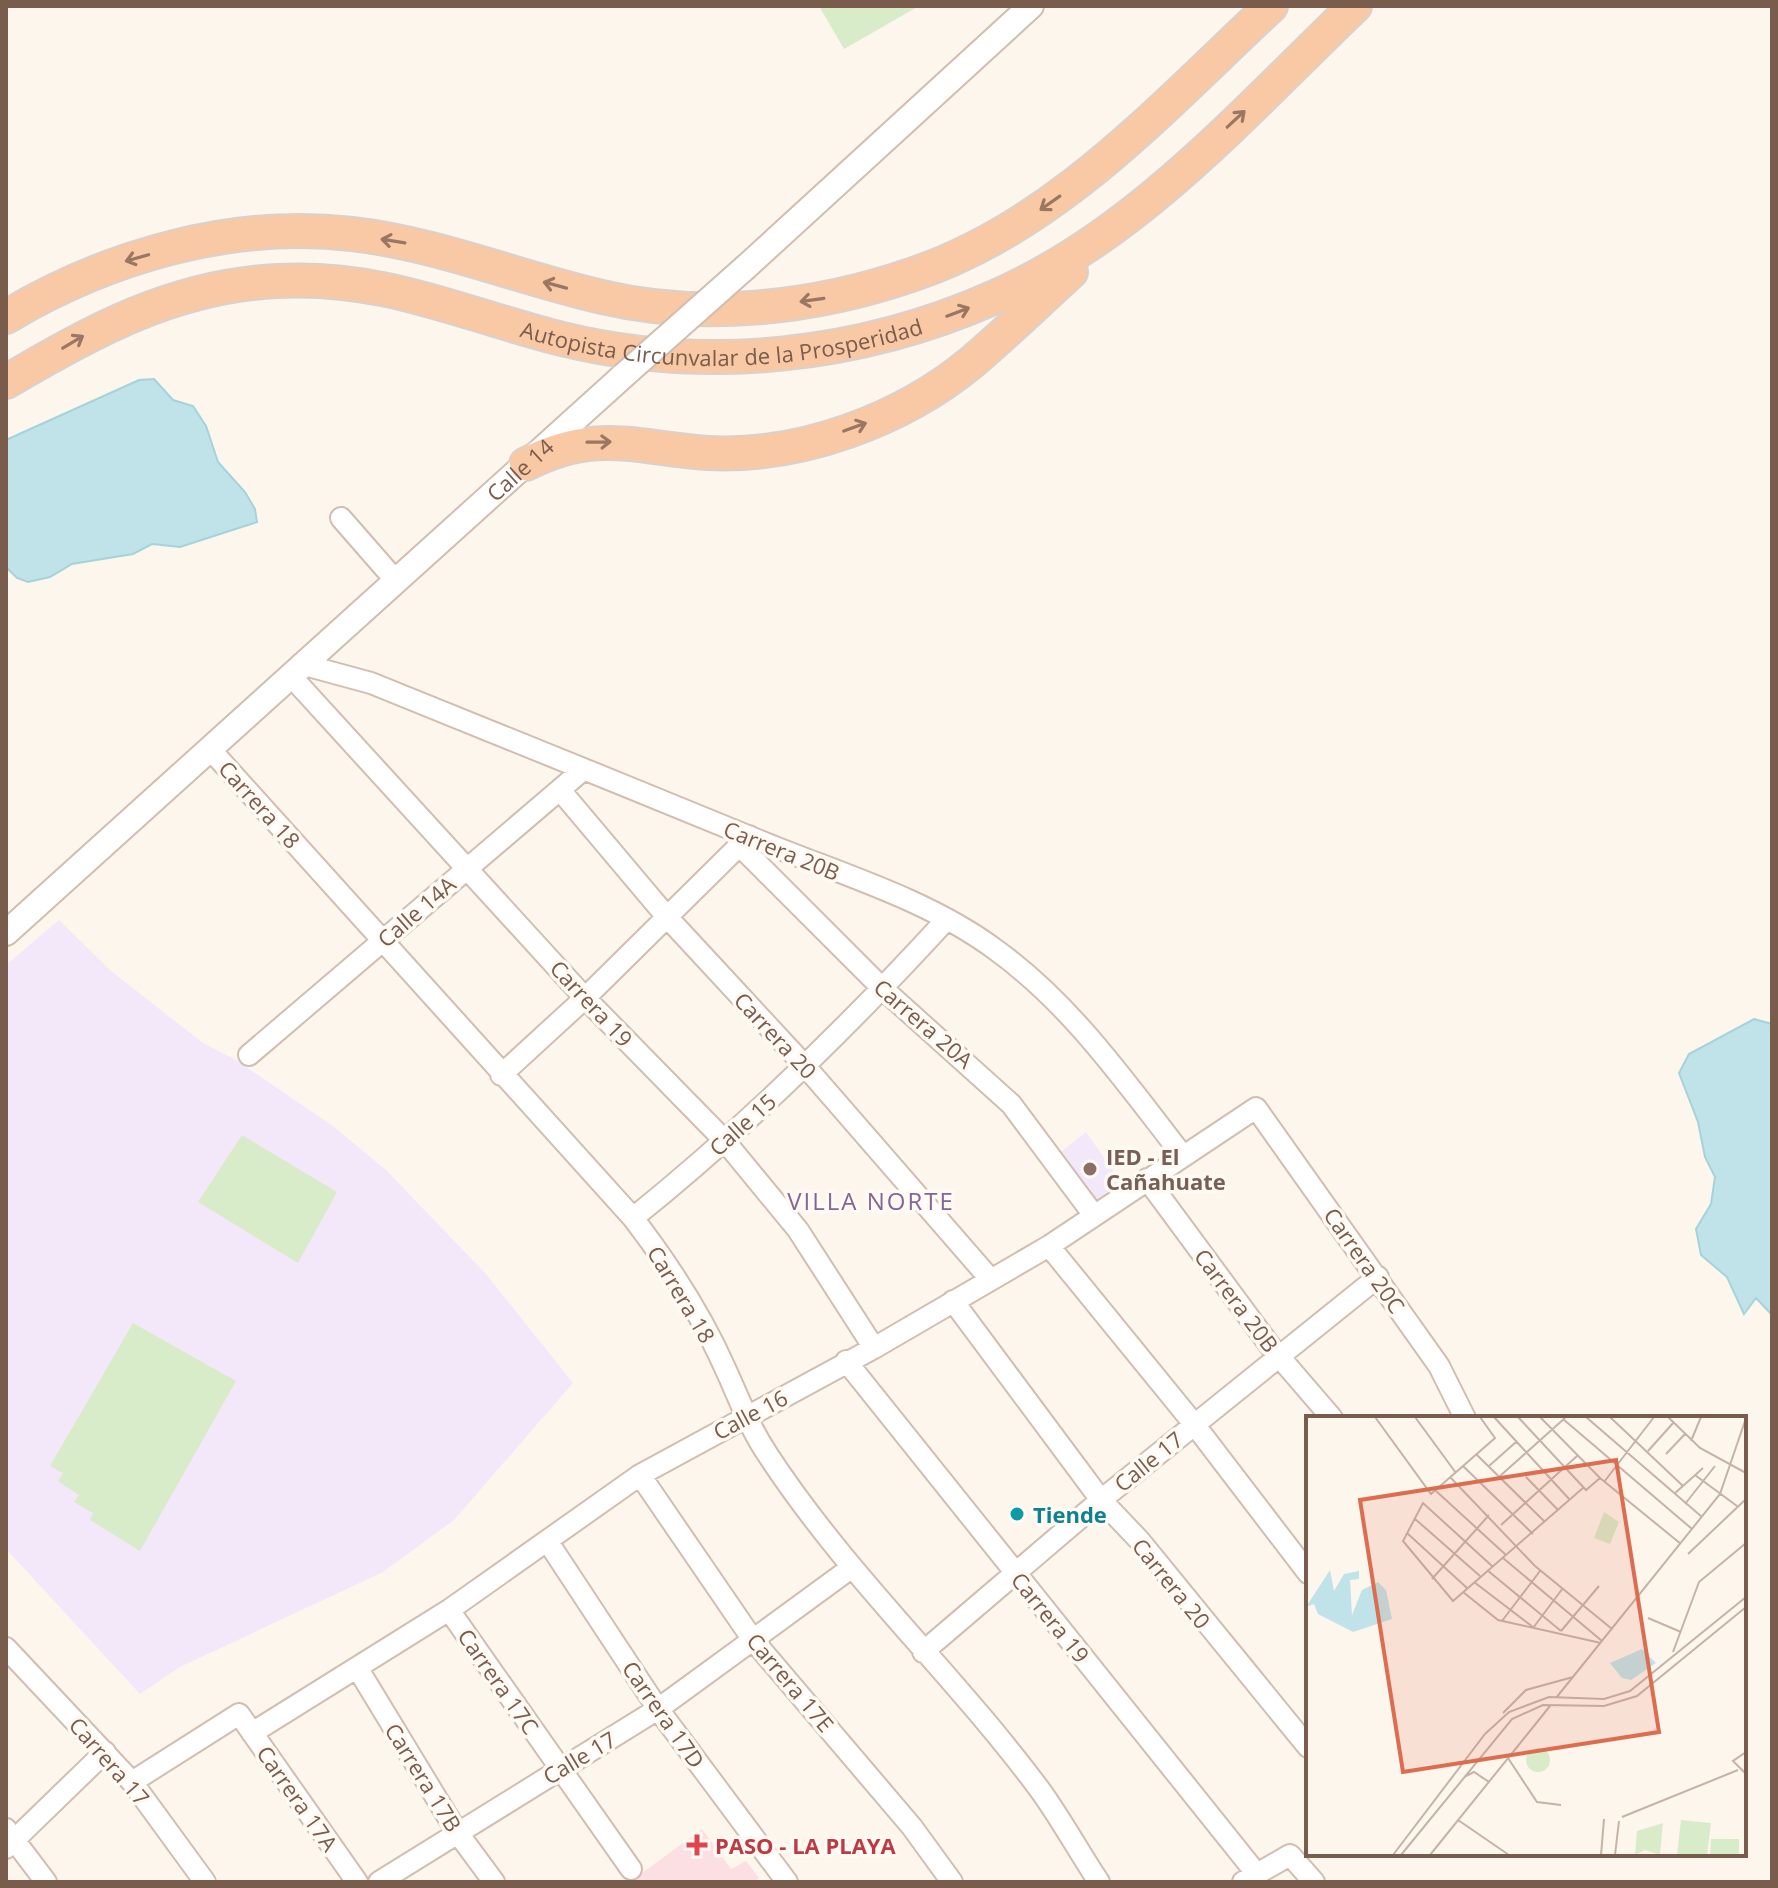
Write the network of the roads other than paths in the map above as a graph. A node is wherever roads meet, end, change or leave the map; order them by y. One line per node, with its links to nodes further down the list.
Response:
1 (1031, 6): 7 (street, Calle 14, bridge)
2 (1271, 6): 5 (highway, Autopista Circunvalar de la Prosperidad, one-way to 5)
3 (1355, 6): 4 (highway, Autopista Circunvalar de la Prosperidad, one-way to 3)
4 (1179, 172): 6 (highway, Autopista Circunvalar de la Prosperidad, one-way to 4); 7 (highway, one-way to 4)
5 (6, 317)
6 (6, 382)
7 (526, 464): 9 (street, Calle 14)
8 (341, 518): 9 (street)
9 (396, 581): 10 (street, Calle 14)
10 (295, 670): 11 (street, Calle 14); 12 (street, Carrera 20B); 15 (street, Carrera 19)
11 (209, 748): 18 (street, Calle 14); 19 (street, Carrera 18)
12 (584, 769): 13 (street, Calle 14A); 14 (street, Carrera 20B)
13 (560, 790): 15 (street, Calle 14A); 16 (street, Carrera 20)
14 (745, 841): 16 (street); 17 (street, Carrera 20B); 20 (street, Carrera 20A)
15 (468, 865): 19 (street, Calle 14A); 21 (street, Carrera 19)
16 (667, 917): 21 (street); 23 (street, Carrera 20)
17 (946, 920): 20 (street, Calle 15); 27 (street, Carrera 20B)
18 (6, 933)
19 (383, 940): 22 (street, Calle 14A); 24 (street, Carrera 18)
20 (883, 989): 23 (street, Calle 15); 29 (street, Carrera 20A)
21 (585, 998): 24 (street); 26 (street, Carrera 19)
22 (249, 1055)
23 (805, 1066): 26 (street, Calle 15); 33 (street, Carrera 20)
24 (501, 1075): 30 (street, Carrera 18)
25 (1256, 1108): 27 (street, Calle 16); 32 (street, Carrera 20C)
26 (724, 1140): 30 (street, Calle 15); 35 (street, Carrera 19)
27 (1183, 1156): 28 (street, Calle 16)
28 (1147, 1179): 29 (street, Calle 16); 36 (street, Carrera 20B)
29 (1093, 1214): 31 (street, Calle 16)
30 (633, 1218): 40 (street, Carrera 18)
31 (1049, 1246): 33 (street, Calle 16); 41 (street)
32 (1378, 1277): 36 (street, Calle 17); 39 (street, Carrera 20C)
33 (991, 1280): 34 (street, Calle 16)
34 (953, 1301): 35 (street, Calle 16); 43 (street, Carrera 20)
35 (874, 1348): 37 (street, Calle 16)
36 (1278, 1356): 38 (street, Carrera 20B); 41 (street, Calle 17)
37 (846, 1361): 40 (street, Calle 16); 47 (street, Carrera 19)
38 (1330, 1416)
39 (1464, 1416)
40 (745, 1418): 42 (street, Calle 16); 45 (street, Carrera 18)
41 (1194, 1424): 43 (street, Calle 17); 46 (street)
42 (640, 1475): 44 (street, Calle 16); 49 (street, Carrera 17E)
43 (1101, 1500): 47 (street, Calle 17); 55 (street, Carrera 20)
44 (548, 1542): 48 (street, Calle 16); 53 (street, Carrera 17D)
45 (851, 1568): 49 (street, Calle 17); 51 (street, Carrera 18)
46 (1306, 1570)
47 (1017, 1574): 51 (street, Calle 17); 62 (street, Carrera 19)
48 (449, 1610): 52 (street, Calle 16); 57 (street, Carrera 17C)
49 (753, 1640): 53 (street, Calle 17); 69 (street, Carrera 17E)
50 (6, 1648): 56 (street, Carrera 17)
51 (923, 1652): 70 (street, Carrera 18)
52 (358, 1669): 54 (street, Calle 16); 59 (street, Carrera 17B)
53 (658, 1709): 57 (street, Calle 17); 68 (street, Carrera 17D)
54 (252, 1733): 58 (street, Carrera 17A); 65 (street, Carrera 17A)
55 (1306, 1745)
56 (105, 1752): 58 (street, Carrera 17); 60 (street)
57 (560, 1768): 59 (street, Calle 17); 61 (street, Carrera 17C)
58 (132, 1782): 64 (street, Carrera 17)
59 (457, 1832): 66 (street, Calle 17); 67 (street, Carrera 17B)
60 (9, 1839): 63 (street)
61 (631, 1869)
62 (1249, 1878): 71 (street)
63 (46, 1882)
64 (205, 1882)
65 (357, 1882)
66 (379, 1882)
67 (494, 1882)
68 (787, 1882)
69 (952, 1882)
70 (1099, 1882)
71 (1314, 1882)

